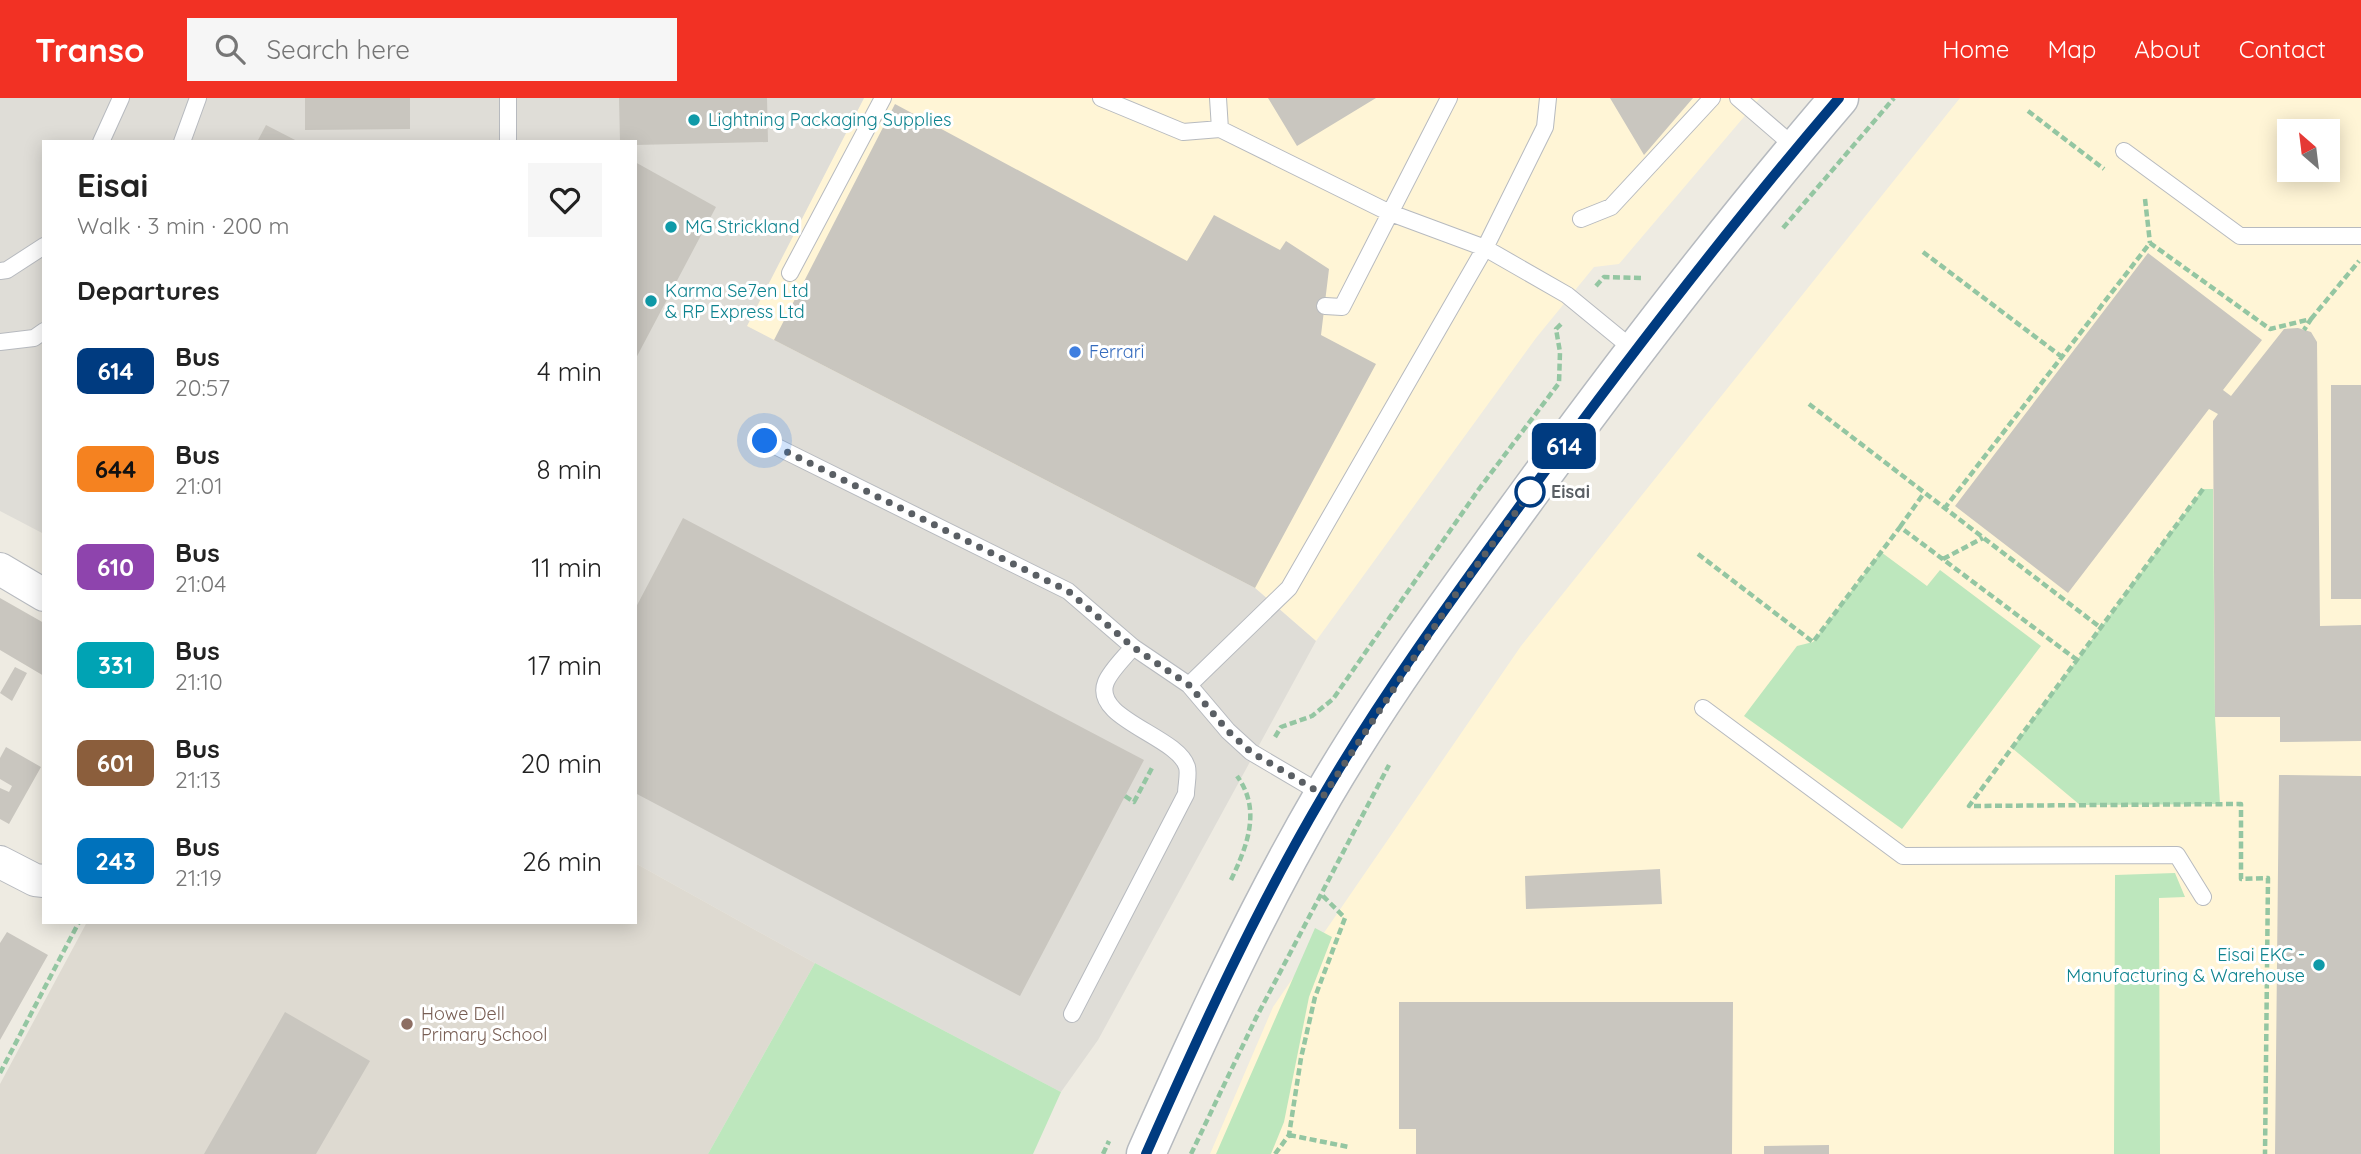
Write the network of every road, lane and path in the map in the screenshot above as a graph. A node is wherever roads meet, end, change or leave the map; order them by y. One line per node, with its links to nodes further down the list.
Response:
1 (121, 98): 15 (lane)
2 (198, 98): 16 (lane)
3 (508, 98): 17 (lane)
4 (883, 98): 33 (lane)
5 (1101, 98): 14 (lane)
6 (1218, 98): 14 (lane)
7 (1449, 98): 22 (lane)
8 (1548, 98): 28 (lane)
9 (1712, 98): 23 (lane)
10 (1738, 98): 18 (lane)
11 (1839, 98): 18 (street)
12 (1894, 98): 24 (path)
13 (2028, 111): 20 (path)
14 (1220, 129): 22 (lane)
15 (102, 140)
16 (183, 140)
17 (508, 140)
18 (1796, 148): 41 (street)
19 (2124, 151): 25 (lane)
20 (2108, 172)
21 (2136, 193): 26 (path)
22 (1388, 212): 28 (lane); 35 (lane)
23 (1581, 219)
24 (1781, 230)
25 (2361, 236)
26 (2150, 243): 36 (path); 42 (path)
27 (42, 247): 32 (lane)
28 (1485, 248): 41 (lane); 57 (lane)
29 (1923, 252): 42 (path)
30 (2361, 258): 36 (path)
31 (1652, 268): 34 (path)
32 (0, 271)
33 (790, 273)
34 (1604, 277)
35 (1325, 306)
36 (2311, 319): 38 (path)
37 (1556, 329): 59 (path)
38 (2304, 330)
39 (42, 332): 40 (lane)
40 (0, 342)
41 (1634, 350): 61 (street)
42 (2062, 357): 47 (path)
43 (1809, 404): 46 (path)
44 (765, 441): 55 (lane)
45 (2203, 489): 54 (path)
46 (1924, 493): 47 (path); 48 (path)
47 (1944, 509): 49 (path)
48 (1900, 527): 50 (path); 51 (path)
49 (1983, 538): 51 (path); 54 (path)
50 (1699, 554)
51 (1943, 559): 56 (path)
52 (0, 569): 53 (street)
53 (42, 593)
54 (2101, 628): 56 (path)
55 (1133, 647): 57 (lane); 67 (lane)
56 (2077, 660): 74 (path)
57 (1189, 685): 61 (lane)
58 (1703, 708): 65 (lane)
59 (1281, 727)
60 (1394, 755): 64 (path)
61 (1324, 795): 71 (street)
62 (0, 862): 63 (street)
63 (42, 881)
64 (1321, 894): 69 (path); 72 (path)
65 (2203, 897)
66 (78, 924): 68 (path)
67 (1072, 1014)
68 (0, 1073)
69 (1289, 1135): 70 (path); 73 (path)
70 (1349, 1147)
71 (1146, 1154)
72 (1191, 1154)
73 (1275, 1154)
74 (2265, 1154)

